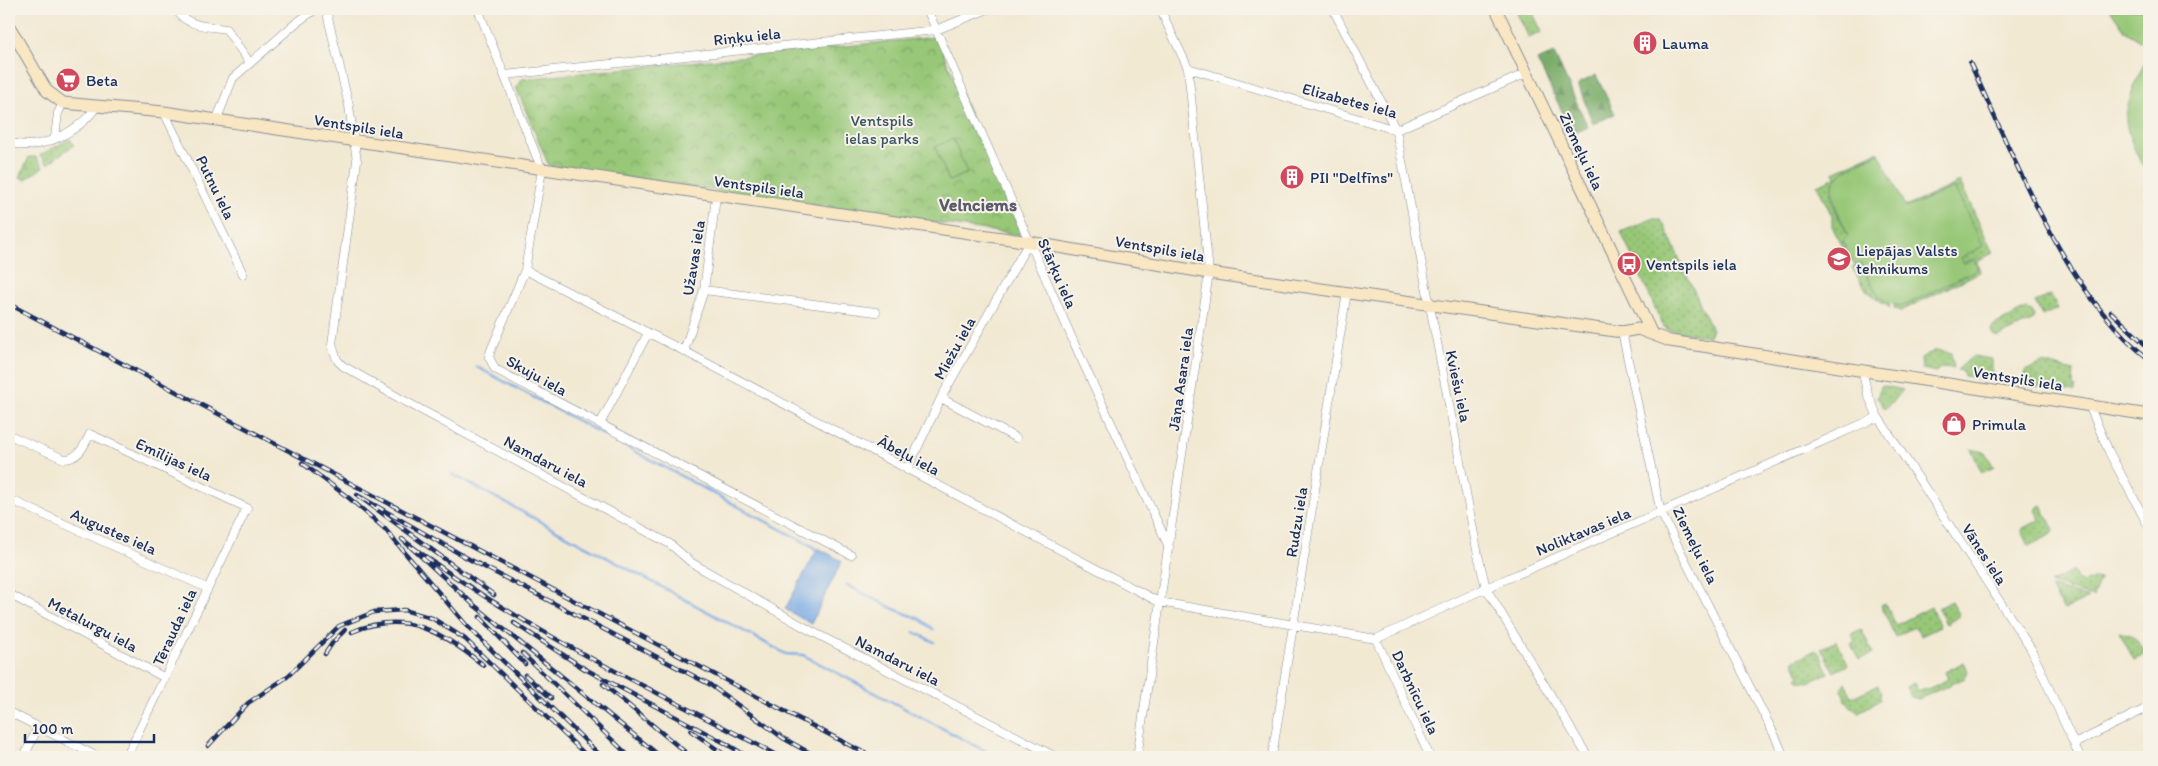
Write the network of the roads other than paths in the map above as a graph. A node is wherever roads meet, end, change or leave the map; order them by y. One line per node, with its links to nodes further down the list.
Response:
1 (176, 9): 12 (street)
2 (316, 9): 12 (street)
3 (326, 9): 23 (street, Namdaru iela)
4 (478, 9): 15 (street)
5 (927, 9): 11 (street, Stārķu iela)
6 (988, 9): 11 (street, Riņķu iela)
7 (1160, 9): 13 (street, Jāņa Asara iela)
8 (1333, 9): 20 (street, Kviešu iela)
9 (1496, 9): 14 (street, Ziemeļu iela)
10 (9, 26): 16 (street)
11 (936, 30): 15 (street, Riņķu iela); 26 (street, Stārķu iela)
12 (250, 63): 19 (street)
13 (1188, 68): 20 (street, Elizabetes iela); 28 (street, Jāņa Asara iela)
14 (1527, 73): 20 (street, Elizabetes iela); 36 (street, Ziemeļu iela)
15 (505, 74): 24 (street)
16 (63, 103): 17 (street, Ventspils iela); 21 (street)
17 (97, 106): 18 (street, Ventspils iela); 21 (street)
18 (164, 112): 19 (street, Ventspils iela); 29 (street, Putnu iela)
19 (216, 121): 23 (street, Ventspils iela)
20 (1396, 130): 32 (street, Kviešu iela)
21 (55, 137): 22 (street)
22 (9, 142)
23 (355, 142): 24 (street, Ventspils iela); 68 (street, Namdaru iela)
24 (542, 170): 25 (street, Ventspils iela); 27 (street, Skuju iela)
25 (716, 197): 26 (street, Ventspils iela); 30 (street, Užavas iela)
26 (1029, 242): 28 (street, Ventspils iela); 39 (street, Miežu iela); 51 (street, Stārķu iela)
27 (525, 270): 34 (street, Ābeļu iela); 43 (street, Skuju iela)
28 (1209, 273): 31 (street, Ventspils iela); 51 (street, Jāņa Asara iela)
29 (243, 274)
30 (704, 290): 33 (street); 37 (street, Užavas iela)
31 (1347, 292): 32 (street, Ventspils iela); 57 (street, Rudzu iela)
32 (1428, 303): 35 (street, Ventspils iela); 54 (street, Kviešu iela)
33 (876, 312)
34 (648, 332): 37 (street, Ābeļu iela); 43 (street)
35 (1622, 332): 36 (street, Ventspils iela); 49 (street, Ziemeļu iela)
36 (1652, 334): 38 (street, Ventspils iela)
37 (684, 351): 46 (street, Ābeļu iela)
38 (1862, 370): 40 (street, Ventspils iela); 42 (street, Vānes iela)
39 (941, 398): 45 (street); 46 (street, Miežu iela)
40 (2089, 405): 41 (street, Ventspils iela); 50 (street)
41 (2149, 414)
42 (1878, 417): 49 (street, Noliktavas iela); 63 (street, Vānes iela)
43 (600, 424): 52 (street, Skuju iela)
44 (9, 436): 48 (street, Emīlijas iela)
45 (1016, 438)
46 (907, 470): 56 (street, Ābeļu iela)
47 (9, 499): 53 (street, Augustes iela)
48 (247, 508): 53 (street, Tērauda iela)
49 (1661, 513): 54 (street, Noliktavas iela); 72 (street, Ziemeļu iela)
50 (2149, 527)
51 (1169, 547): 56 (street, Jāņa Asara iela)
52 (851, 555)
53 (207, 588): 59 (street, Tērauda iela)
54 (1486, 588): 58 (street, Noliktavas iela); 71 (street, Kviešu iela)
55 (9, 596): 59 (street, Metalurgu iela)
56 (1160, 602): 57 (street, Ābeļu iela); 69 (street, Jāņa Asara iela)
57 (1294, 626): 58 (street); 64 (street, Rudzu iela)
58 (1376, 639): 70 (street, Darbnīcu iela)
59 (165, 678): 67 (street, Tērauda iela)
60 (2149, 707): 63 (street)
61 (9, 712): 62 (street)
62 (38, 727): 65 (street); 66 (street)
63 (2074, 744): 73 (street, Vānes iela)
64 (1272, 756)
65 (24, 757)
66 (98, 757)
67 (126, 757)
68 (1056, 757)
69 (1137, 757)
70 (1430, 757)
71 (1588, 757)
72 (1784, 757)
73 (2080, 757)

